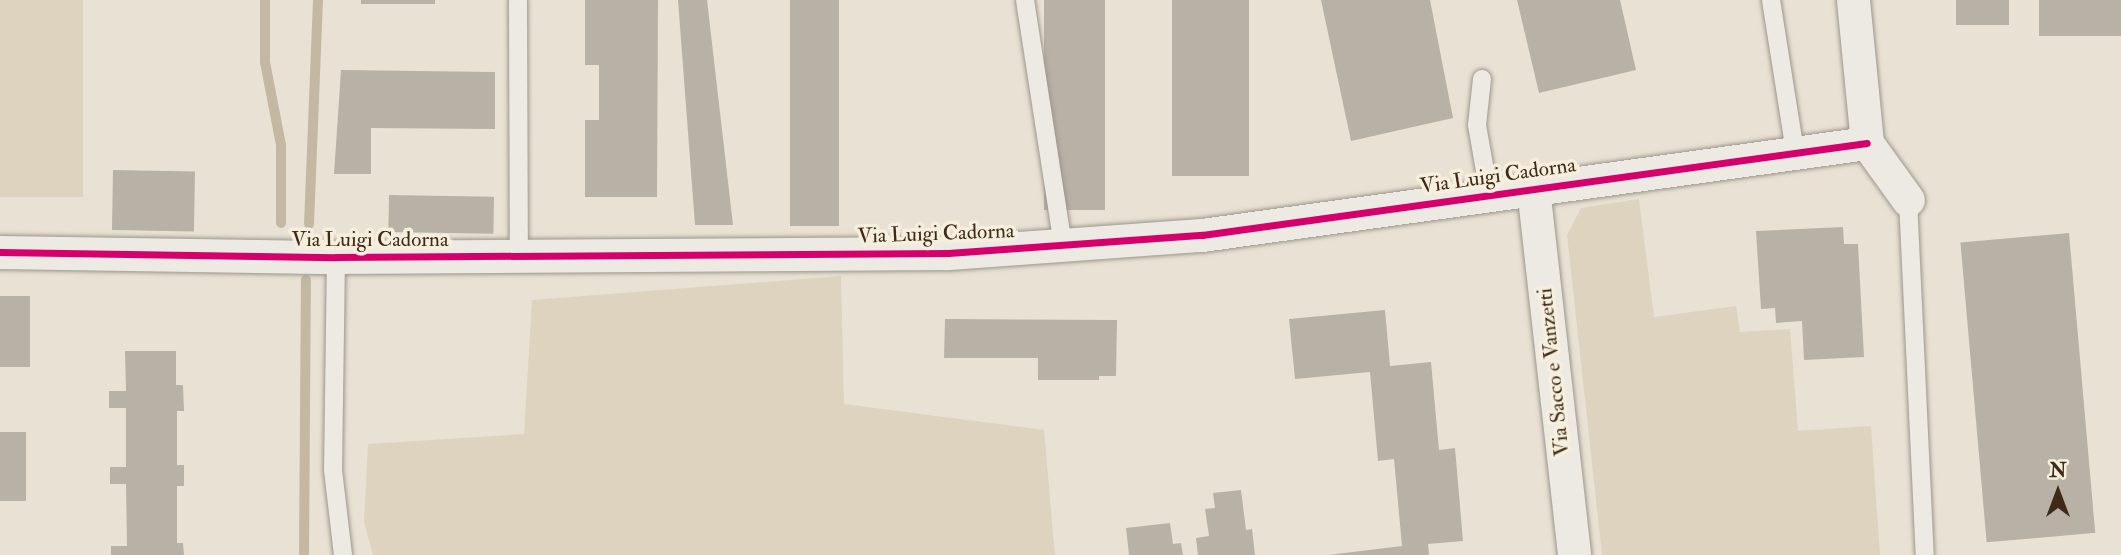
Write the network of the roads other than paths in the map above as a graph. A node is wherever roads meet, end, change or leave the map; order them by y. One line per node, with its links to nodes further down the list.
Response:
1 (518, 0): 14 (lane)
2 (1025, 0): 11 (lane)
3 (1771, 0): 7 (lane)
4 (1853, 0): 6 (street)
5 (1482, 79): 9 (lane)
6 (1867, 143): 7 (street, Via Luigi Cadorna); 10 (street)
7 (1795, 152): 8 (street, Via Luigi Cadorna)
8 (1533, 188): 9 (street, Via Luigi Cadorna); 16 (street, Via Sacco e Vanzetti)
9 (1489, 194): 11 (street, Via Luigi Cadorna)
10 (1908, 200): 17 (lane)
11 (1063, 246): 14 (street, Via Luigi Cadorna)
12 (0, 252): 13 (street, Via Luigi Cadorna)
13 (336, 257): 14 (street, Via Luigi Cadorna); 15 (lane)
14 (519, 257)
15 (343, 555)
16 (1574, 555)
17 (1925, 555)

